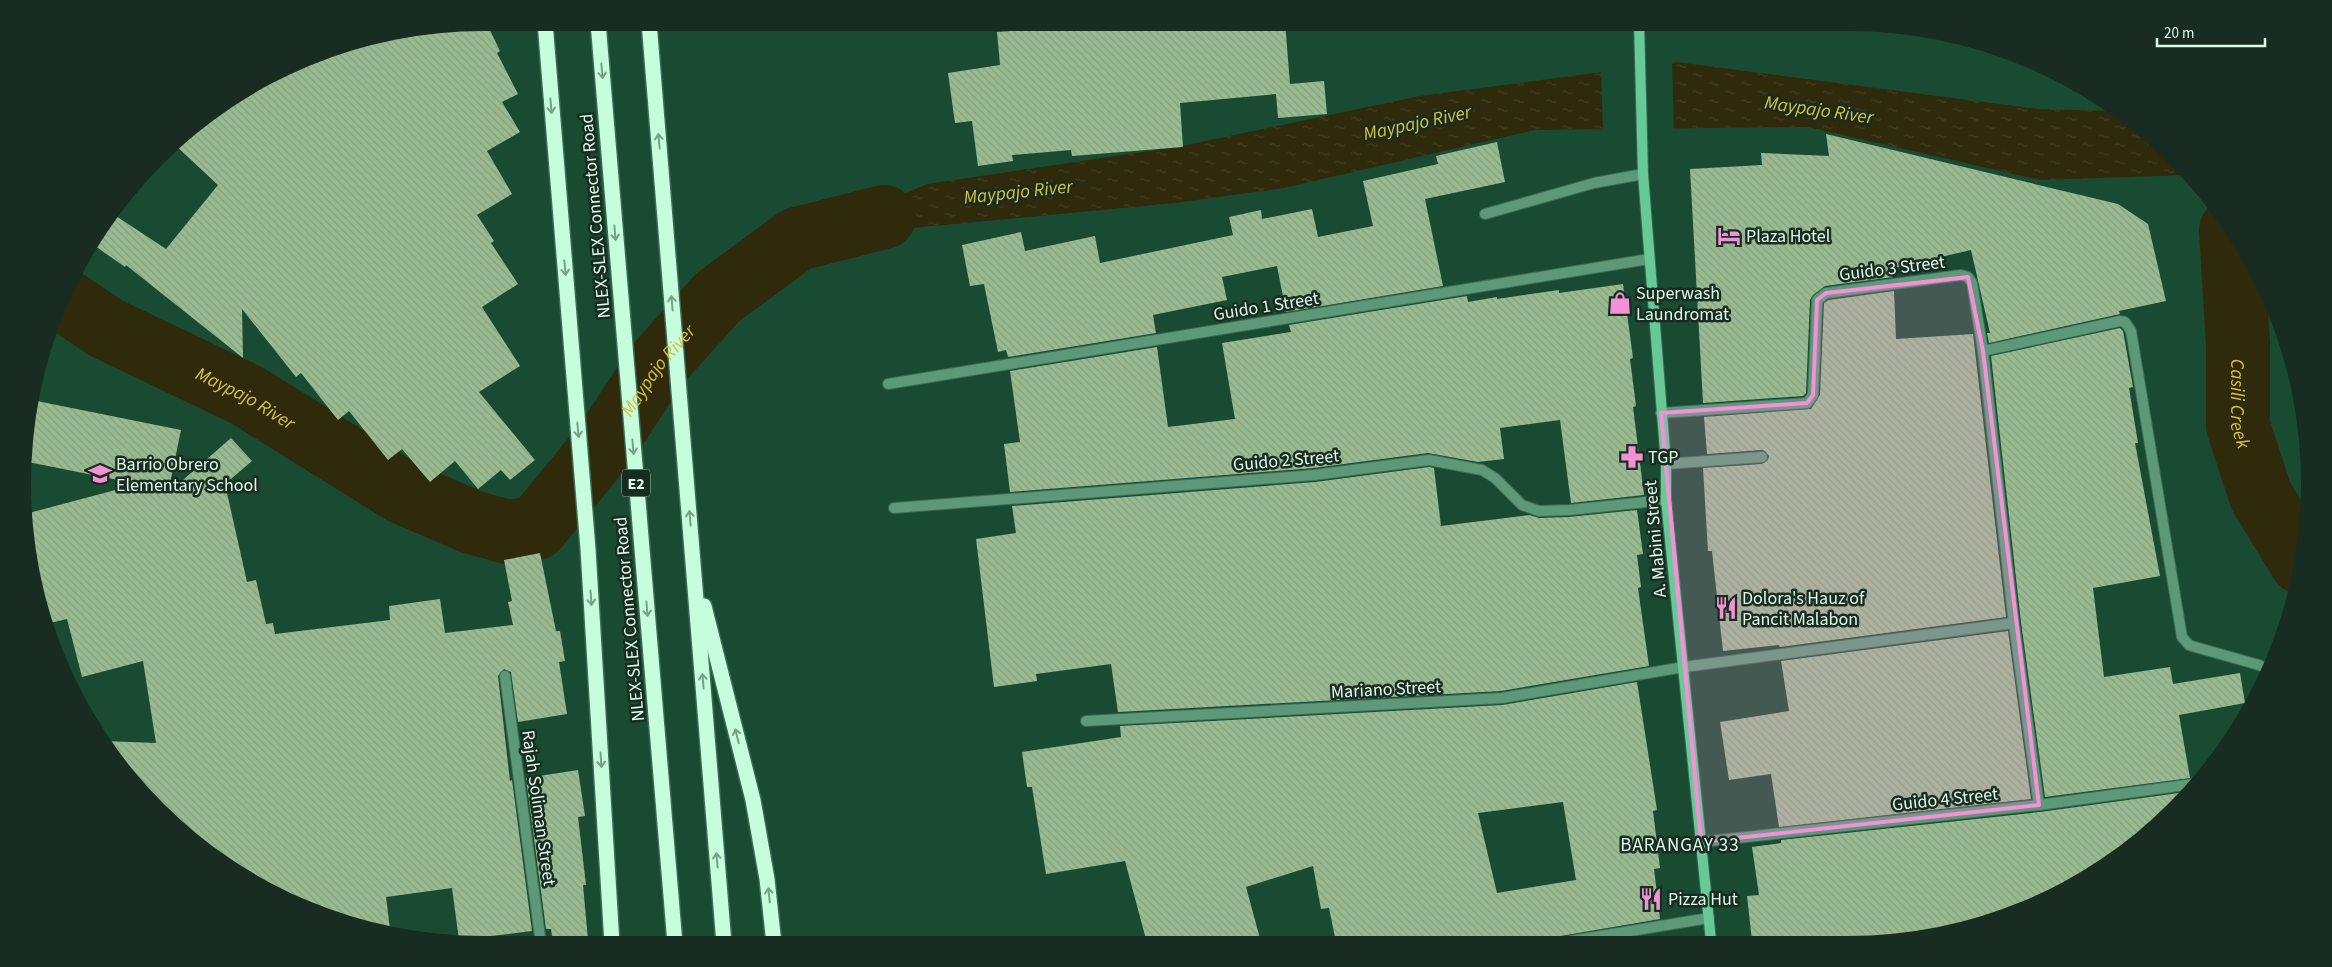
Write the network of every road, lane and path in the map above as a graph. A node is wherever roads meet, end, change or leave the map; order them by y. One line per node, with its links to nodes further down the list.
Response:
1 (545, 31): 26 (highway, one-way to 26)
2 (599, 31): 27 (highway, NLEX-SLEX Connector Road / E2, one-way to 27)
3 (650, 31): 15 (highway, one-way to 3)
4 (1640, 31): 5 (main road, A. Mabini Street)
5 (1643, 174): 6 (street); 7 (main road, A. Mabini Street)
6 (1485, 214)
7 (1649, 259): 9 (street, Guido 1 Street); 10 (main road, A. Mabini Street)
8 (1983, 351): 10 (street, Guido 3 Street); 16 (street); 17 (street)
9 (888, 384)
10 (1661, 414): 12 (main road, A. Mabini Street)
11 (1762, 457): 12 (street)
12 (1666, 464): 13 (main road, A. Mabini Street)
13 (1666, 500): 14 (street, Guido 2 Street); 18 (main road, A. Mabini Street)
14 (894, 508)
15 (694, 566): 28 (highway, one-way to 15); 29 (highway, one-way to 15)
16 (2014, 623): 18 (street, Mariano Street); 22 (street)
17 (2262, 666)
18 (1684, 667): 20 (street, Mariano Street); 23 (main road, A. Mabini Street)
19 (505, 676): 25 (street, Rajah Soliman Street)
20 (1086, 721)
21 (2186, 785): 22 (street, Guido 4 Street)
22 (2040, 805): 23 (street, Guido 4 Street)
23 (1701, 842): 24 (main road, A. Mabini Street)
24 (1709, 918): 30 (street); 31 (main road, A. Mabini Street)
25 (541, 936)
26 (612, 936)
27 (674, 936)
28 (723, 936)
29 (773, 936)
30 (1605, 936)
31 (1711, 936)

